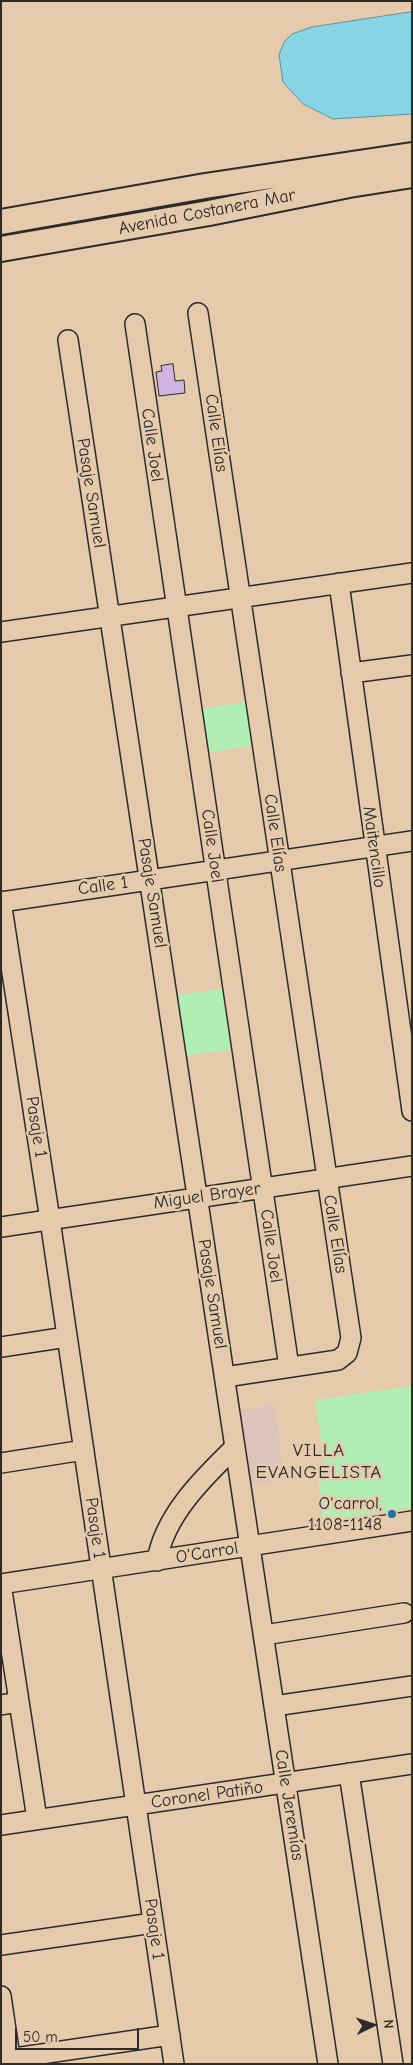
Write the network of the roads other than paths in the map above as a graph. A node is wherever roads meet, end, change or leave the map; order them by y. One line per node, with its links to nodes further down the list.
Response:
1 (412, 155): 3 (street, Avenida Costanera Mar)
2 (412, 175): 4 (street, Avenida Costanera Mar)
3 (1, 222)
4 (1, 249)
5 (198, 313): 10 (street, Calle Elías)
6 (134, 324): 11 (street, Calle Joel)
7 (68, 340): 12 (street, Pasaje Samuel)
8 (412, 573): 9 (street)
9 (339, 583): 10 (street); 15 (street, Maitencillo)
10 (240, 598): 11 (street); 18 (street, Calle Elías)
11 (176, 607): 12 (street); 19 (street, Calle Joel)
12 (110, 616): 13 (street); 20 (street, Pasaje Samuel)
13 (1, 632)
14 (412, 665): 15 (street)
15 (351, 673): 17 (street, Maitencillo)
16 (412, 841): 17 (street, Calle 1)
17 (374, 846): 18 (street, Calle 1); 23 (street, Maitencillo)
18 (280, 860): 19 (street, Calle 1); 26 (street, Calle Elías)
19 (215, 870): 20 (street, Calle 1); 27 (street, Calle Joel)
20 (150, 880): 21 (street, Calle 1); 28 (street, Pasaje Samuel)
21 (1, 901): 22 (street, Pasaje 1)
22 (8, 993): 29 (street, Pasaje 1)
23 (409, 1071): 24 (street, Maitencillo)
24 (412, 1111)
25 (412, 1166): 26 (street, Miguel Brayer)
26 (327, 1178): 27 (street, Miguel Brayer); 33 (street, Calle Elías)
27 (262, 1188): 28 (street, Miguel Brayer); 33 (street, Calle Joel)
28 (198, 1198): 29 (street, Miguel Brayer); 34 (street, Pasaje Samuel)
29 (50, 1220): 30 (street, Miguel Brayer); 31 (street, Pasaje 1)
30 (1, 1227)
31 (67, 1337): 32 (street); 36 (street, Pasaje 1)
32 (1, 1347)
33 (289, 1368): 34 (street)
34 (225, 1377): 35 (street, Pasaje Samuel)
35 (234, 1447): 39 (street, Pasaje Samuel); 40 (street)
36 (84, 1450): 37 (street); 41 (street, Pasaje 1)
37 (1, 1463)
38 (412, 1521): 39 (street, O'Carrol)
39 (251, 1546): 40 (street, O'Carrol); 44 (street, Calle Jeremías)
40 (157, 1561): 41 (street, O'Carrol)
41 (101, 1570): 42 (street, O'Carrol); 51 (street, Pasaje 1)
42 (1, 1584): 46 (street)
43 (404, 1613): 44 (street)
44 (264, 1636): 47 (street, Calle Jeremías)
45 (412, 1686): 47 (street)
46 (10, 1703): 52 (street)
47 (274, 1706): 50 (street, Calle Jeremías)
48 (412, 1764): 49 (street, Coronel Patiño)
49 (350, 1774): 50 (street, Coronel Patiño); 61 (street)
50 (286, 1783): 51 (street, Coronel Patiño); 60 (street, Calle Jeremías)
51 (136, 1805): 52 (street, Coronel Patiño); 54 (street, Pasaje 1)
52 (37, 1820): 53 (street, Coronel Patiño)
53 (1, 1825)
54 (153, 1923): 55 (street); 57 (street, Pasaje 1)
55 (1, 1945)
56 (1, 1996): 58 (street)
57 (170, 2035): 58 (street); 59 (street, Pasaje 1)
58 (8, 2061)
59 (174, 2064)
60 (328, 2064)
61 (393, 2064)

